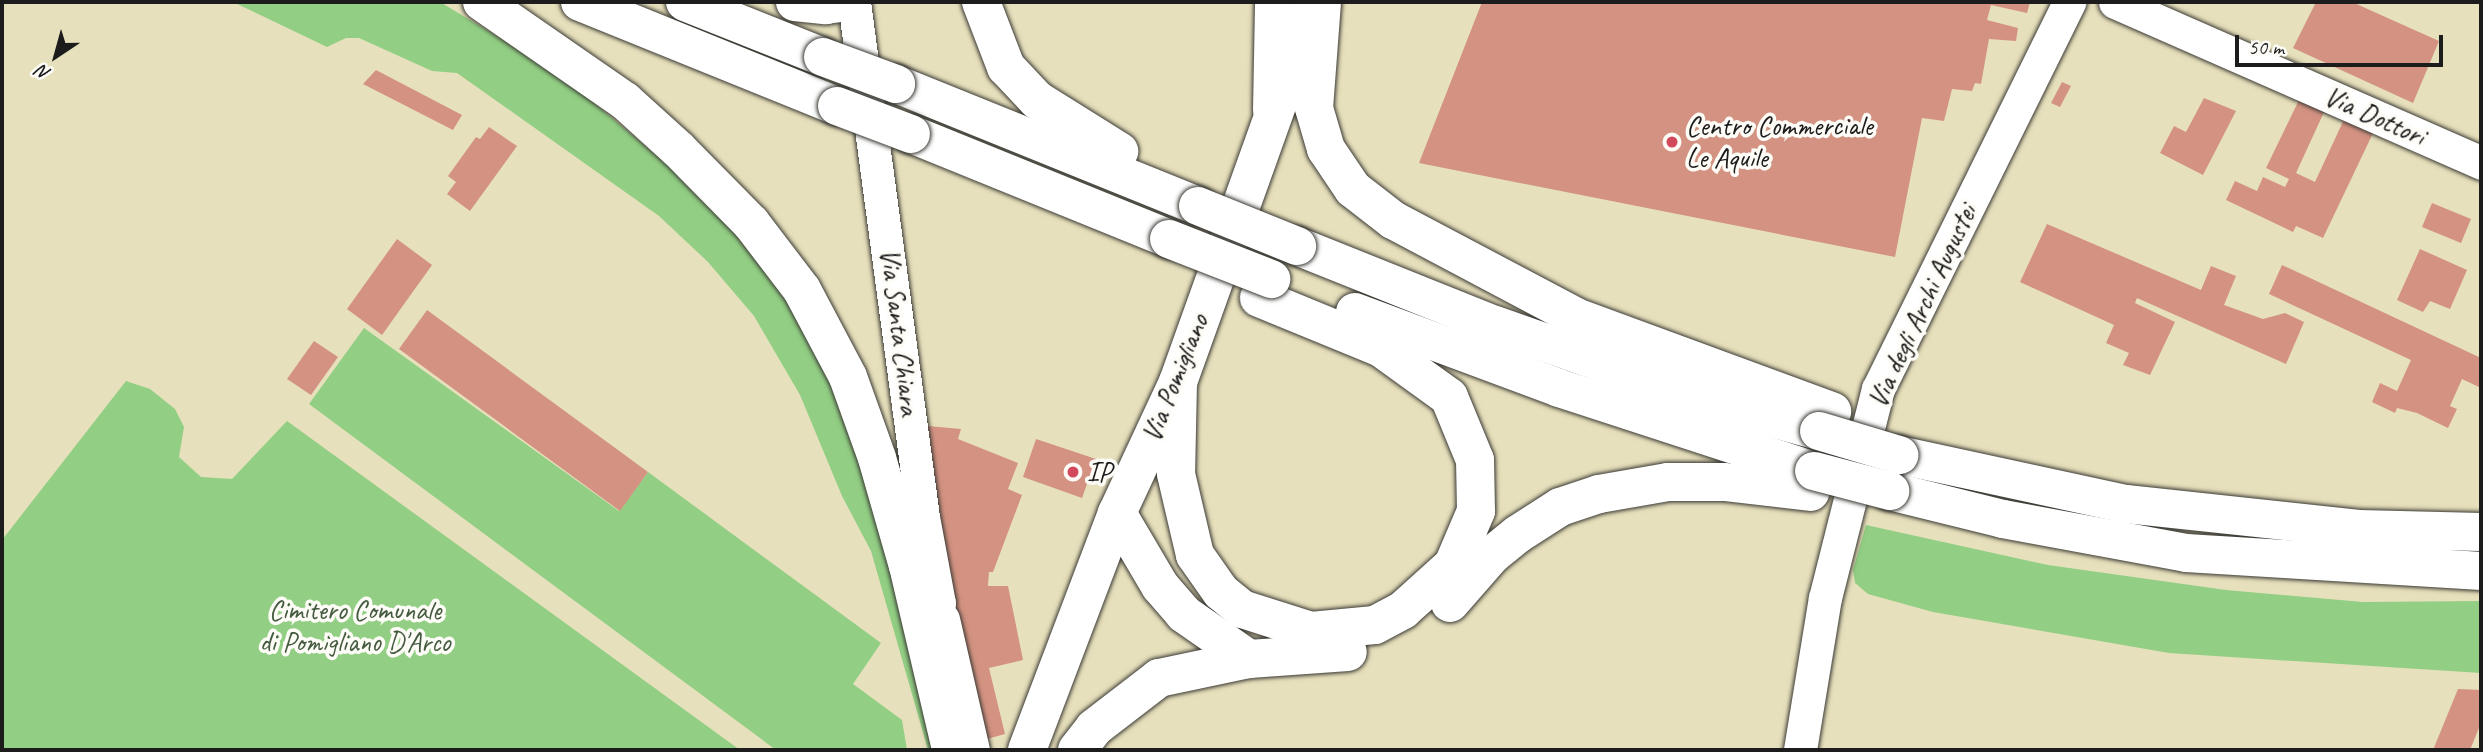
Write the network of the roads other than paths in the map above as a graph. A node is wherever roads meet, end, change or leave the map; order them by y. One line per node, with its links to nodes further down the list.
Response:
1 (482, 2): 24 (main road)
2 (580, 2): 14 (main road, bridge)
3 (685, 2): 13 (main road, bridge)
4 (981, 2): 13 (main road)
5 (1274, 2): 11 (main road)
6 (1314, 2): 11 (main road, Via Pomigliano)
7 (1322, 2): 16 (main road)
8 (2069, 2): 29 (street, Via degli Archi Augustei)
9 (2115, 2): 12 (street, Via Dottori)
10 (831, 3): 22 (street, Via Santa Chiara)
11 (1272, 110): 15 (main road, Via Pomigliano)
12 (2481, 163)
13 (1198, 206): 16 (main road, bridge)
14 (1265, 288): 15 (main road); 18 (main road)
15 (1178, 382): 19 (main road, Via Pomigliano)
16 (1826, 421): 17 (main road, bridge)
17 (1895, 472): 18 (main road, bridge); 20 (main road); 21 (main road)
18 (1812, 482): 23 (main road)
19 (1117, 513): 23 (main road); 27 (main road, Via Pomigliano)
20 (2481, 532)
21 (2481, 571)
22 (939, 603): 24 (street, Via Santa Chiara); 26 (street)
23 (1249, 659): 28 (main road)
24 (930, 661): 25 (main road)
25 (951, 750)
26 (973, 750)
27 (1027, 750)
28 (1077, 750)
29 (1800, 750)

